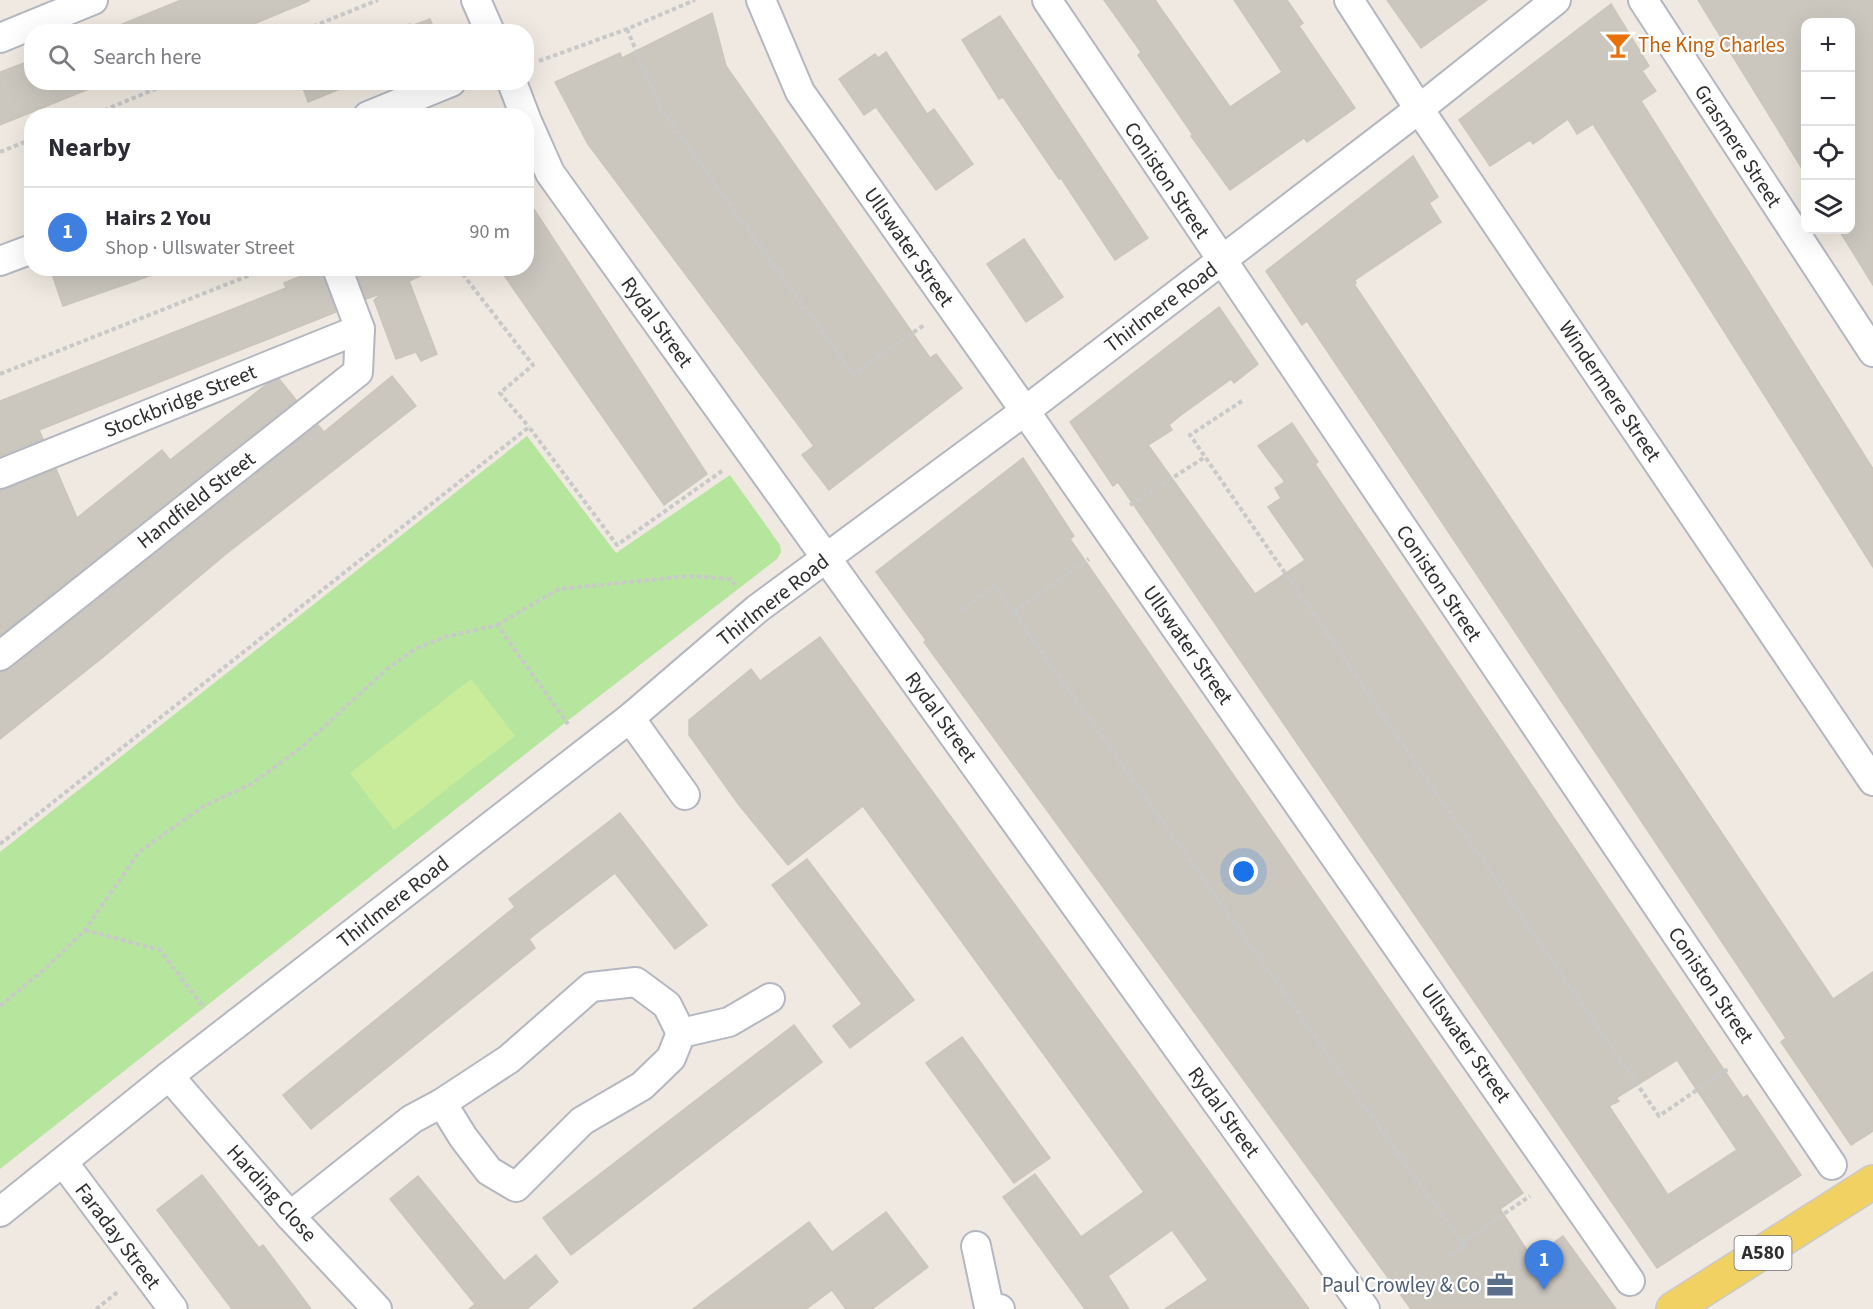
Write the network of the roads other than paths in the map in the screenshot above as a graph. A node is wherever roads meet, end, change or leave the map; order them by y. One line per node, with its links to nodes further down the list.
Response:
1 (93, 0): 8 (street)
2 (476, 0): 9 (street)
3 (761, 0): 24 (street, Ullswater Street)
4 (1047, 0): 19 (street, Coniston Street)
5 (1349, 0): 16 (street, Windermere Street)
6 (1556, 0): 16 (street, Thirlmere Road)
7 (1642, 0): 23 (street, Grasmere Street)
8 (34, 24)
9 (486, 24)
10 (24, 28): 11 (street)
11 (0, 38)
12 (431, 90): 14 (street)
13 (524, 90): 15 (street, Rydal Street)
14 (388, 108)
15 (525, 108)
16 (1419, 109): 19 (street, Thirlmere Road); 29 (street, Windermere Street)
17 (534, 135): 26 (street, Rydal Street)
18 (24, 252): 20 (street)
19 (1221, 260): 24 (street, Thirlmere Road); 36 (street, Coniston Street)
20 (0, 261)
21 (340, 276): 22 (street)
22 (360, 329): 25 (street, Stockbridge Street); 27 (street, Handfield Street)
23 (1873, 352)
24 (1025, 411): 26 (street, Thirlmere Road); 41 (street, Ullswater Street)
25 (0, 474)
26 (827, 558): 28 (street, Thirlmere Road); 45 (street, Rydal Street)
27 (0, 656)
28 (630, 718): 30 (street); 33 (street, Thirlmere Road)
29 (1873, 781)
30 (685, 795)
31 (770, 998): 32 (street)
32 (681, 1033): 34 (street); 34 (street)
33 (169, 1076): 35 (street, Thirlmere Road); 39 (street, Harding Close)
34 (442, 1103): 39 (street)
35 (63, 1162): 38 (street, Thirlmere Road); 43 (street, Faraday Street)
36 (1832, 1165)
37 (1873, 1182): 46 (main road, A580)
38 (0, 1212)
39 (290, 1216): 44 (street, Harding Close)
40 (976, 1246): 42 (street)
41 (1630, 1281)
42 (992, 1308)
43 (173, 1309)
44 (377, 1309)
45 (1365, 1309)
46 (1672, 1309)

